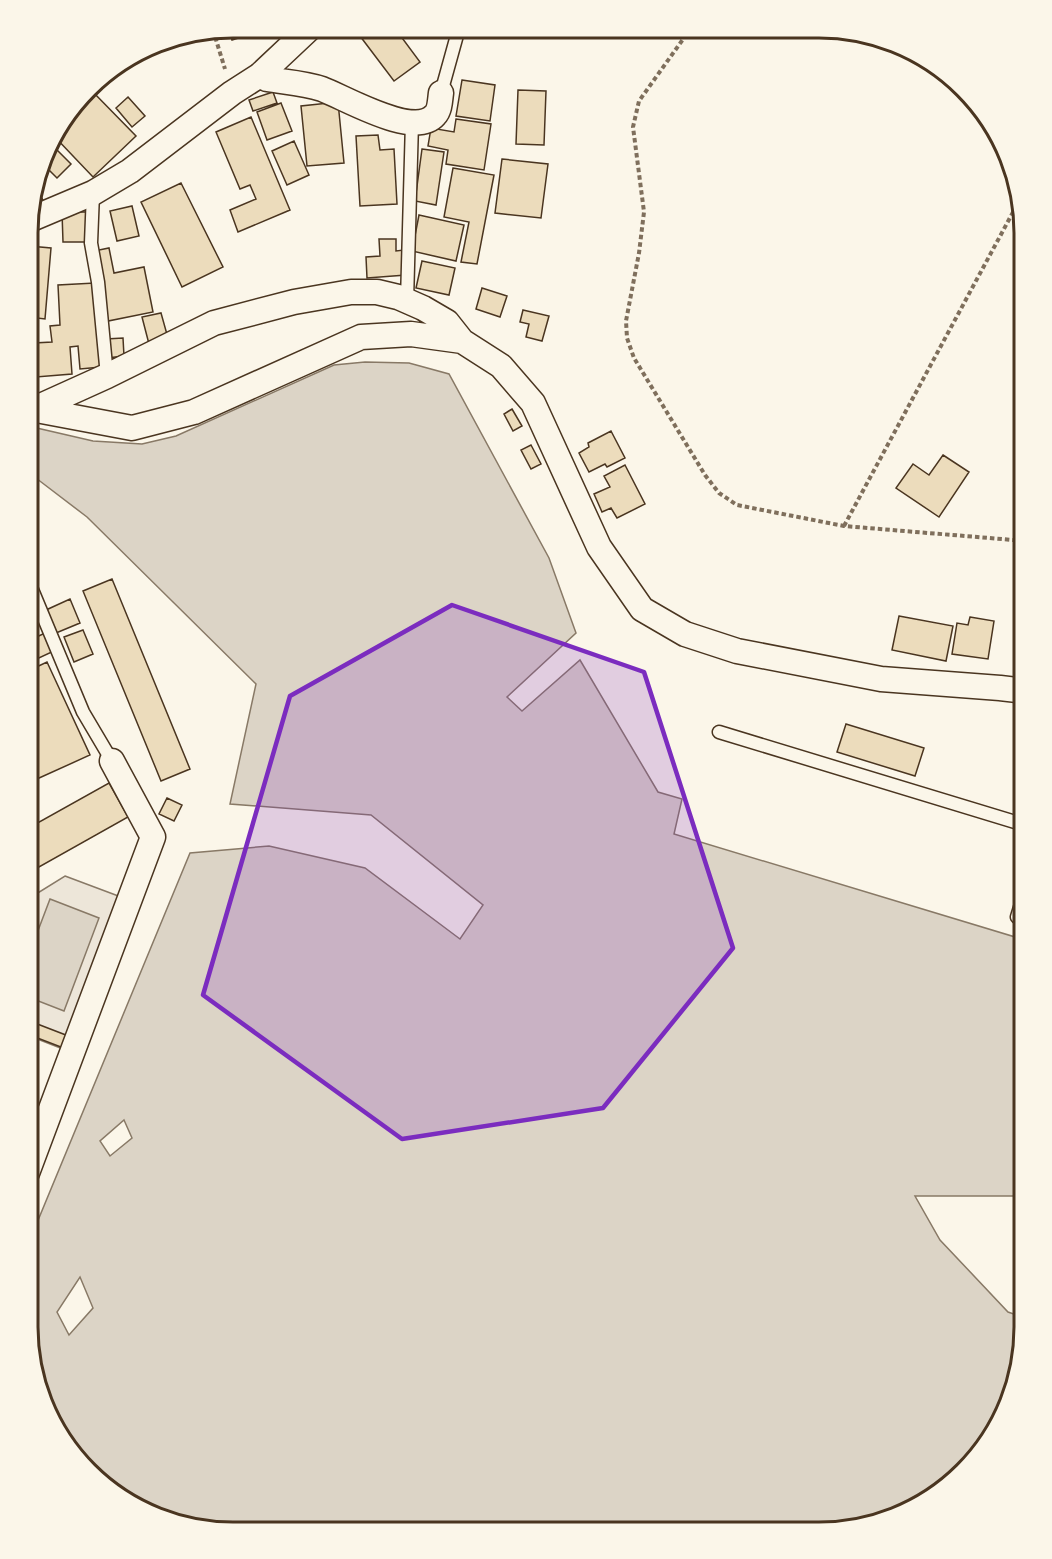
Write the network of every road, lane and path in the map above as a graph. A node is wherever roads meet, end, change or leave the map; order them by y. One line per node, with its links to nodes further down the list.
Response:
1 (299, 38): 5 (street)
2 (456, 38): 7 (lane)
3 (685, 38): 17 (path)
4 (216, 39): 6 (path)
5 (260, 75): 6 (street); 8 (street)
6 (232, 93): 9 (street)
7 (441, 93): 8 (street)
8 (412, 122): 12 (lane)
9 (93, 193): 11 (street); 14 (lane)
10 (1013, 212): 17 (path)
11 (39, 216)
12 (407, 301): 13 (street); 14 (street)
13 (462, 340): 16 (street); 20 (street)
14 (107, 375): 15 (street)
15 (38, 406)
16 (38, 410)
17 (844, 526): 18 (path)
18 (1014, 541)
19 (38, 604): 22 (lane)
20 (1014, 689)
21 (719, 732): 23 (lane)
22 (112, 761): 24 (street)
23 (1014, 822)
24 (38, 1144)

